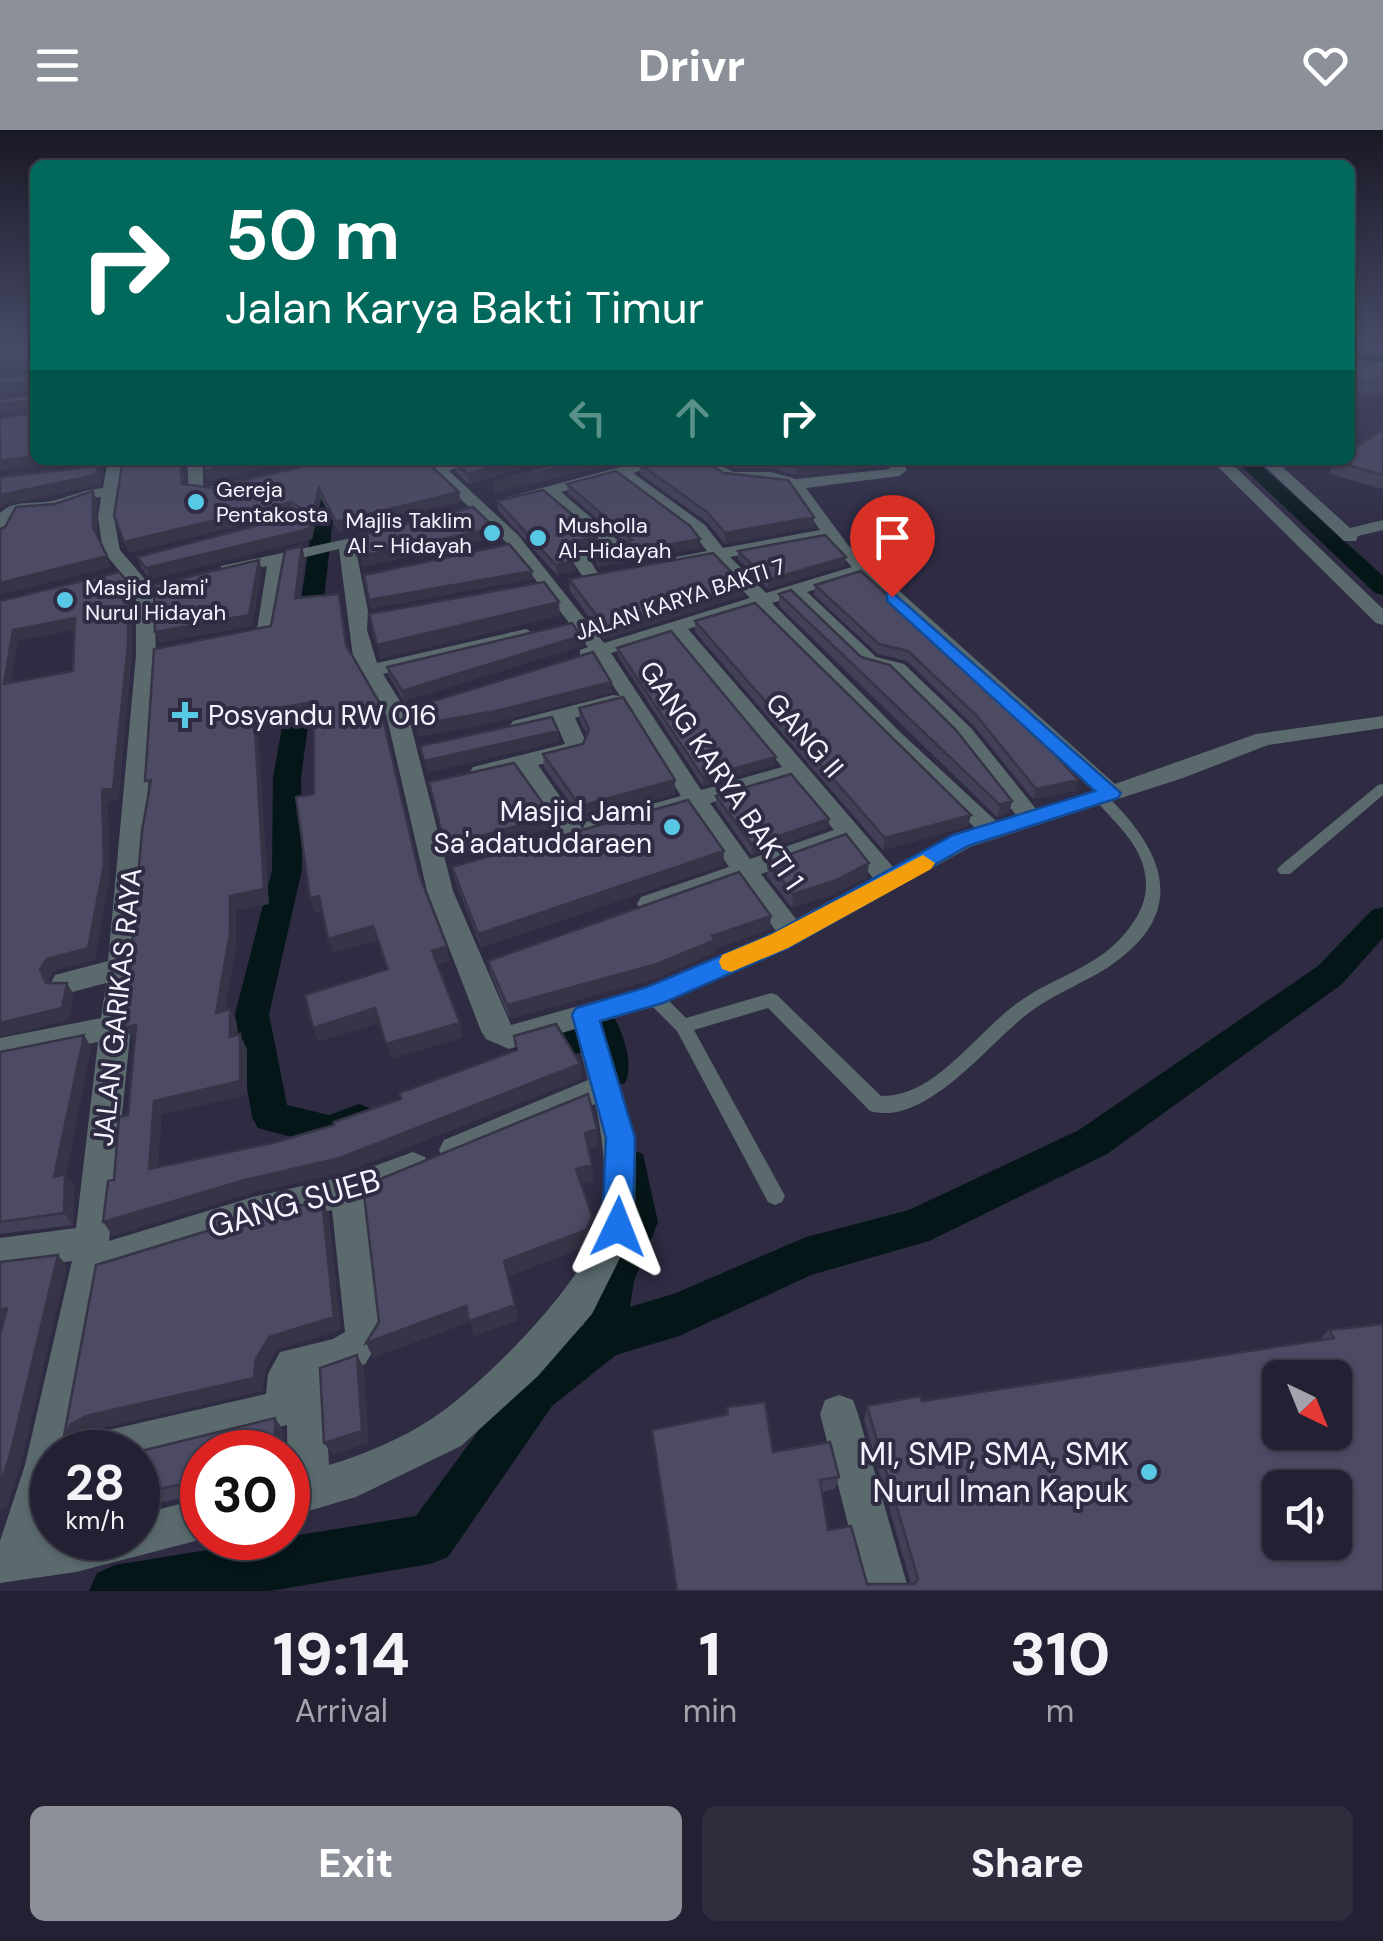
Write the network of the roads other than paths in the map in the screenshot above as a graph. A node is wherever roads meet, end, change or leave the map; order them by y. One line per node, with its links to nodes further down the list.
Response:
1 (195, 465): 13 (street)
2 (450, 465): 17 (street, GANG KARYA BAKTI 1)
3 (644, 465): 10 (street)
4 (708, 465): 12 (street)
5 (827, 465): 11 (street)
6 (896, 465): 11 (street)
7 (1224, 465): 38 (street)
8 (1271, 465): 19 (street)
9 (115, 466): 16 (street, JALAN GARIKAS RAYA)
10 (620, 471): 15 (street); 26 (street)
11 (836, 478): 12 (street)
12 (796, 484): 21 (street)
13 (229, 487)
14 (490, 487): 17 (street)
15 (549, 490): 18 (street); 32 (street)
16 (109, 492): 20 (street); 62 (street, JALAN GARIKAS RAYA)
17 (468, 493): 18 (street, GANG KARYA BAKTI 1)
18 (476, 510): 23 (street, GANG KARYA BAKTI 1)
19 (1383, 525)
20 (0, 532)
21 (828, 533): 26 (street); 29 (street)
22 (380, 534): 24 (street)
23 (516, 542): 25 (street); 33 (street, GANG KARYA BAKTI 1)
24 (344, 543): 27 (street); 43 (street)
25 (490, 549)
26 (720, 554): 28 (street); 36 (street)
27 (277, 558): 31 (street); 40 (street)
28 (663, 565)
29 (864, 569): 34 (street, JALAN KARYA BAKTI 7); 52 (street)
30 (616, 574): 32 (street)
31 (201, 576)
32 (592, 578): 33 (street)
33 (552, 586): 35 (street); 37 (street, GANG KARYA BAKTI 1)
34 (794, 590): 36 (street, JALAN KARYA BAKTI 7); 54 (street)
35 (523, 591)
36 (760, 599): 39 (street, JALAN KARYA BAKTI 7); 55 (street)
37 (578, 619): 41 (street, GANG KARYA BAKTI 1); 43 (street)
38 (1383, 619)
39 (675, 626): 41 (street, JALAN KARYA BAKTI 7); 49 (street, GANG II)
40 (214, 644)
41 (601, 649): 42 (street, JALAN KARYA BAKTI 7); 44 (street, GANG KARYA BAKTI 1)
42 (566, 662)
43 (370, 671): 50 (street)
44 (630, 698): 45 (street); 53 (street, GANG KARYA BAKTI 1)
45 (562, 716): 47 (street); 48 (street)
46 (1383, 722): 52 (street)
47 (500, 732)
48 (525, 762): 50 (street); 53 (street)
49 (798, 770): 53 (street); 56 (street, GANG II)
50 (432, 783): 67 (street)
51 (1383, 788): 58 (lane)
52 (1105, 795): 54 (street); 65 (lane)
53 (694, 797): 57 (street, GANG KARYA BAKTI 1)
54 (1031, 818): 55 (street)
55 (991, 830): 59 (street)
56 (848, 834): 57 (street); 59 (street, GANG II)
57 (746, 869): 60 (street); 61 (street, GANG KARYA BAKTI 1)
58 (1285, 870)
59 (891, 882): 61 (street)
60 (628, 913)
61 (793, 934): 64 (street)
62 (123, 968): 63 (street); 66 (street, JALAN GARIKAS RAYA)
63 (66, 983)
64 (654, 996): 65 (lane); 67 (street)
65 (684, 1026): 70 (lane)
66 (117, 1027): 68 (street); 71 (street, JALAN GARIKAS RAYA)
67 (594, 1044): 69 (street, GANG SUEB); 78 (street)
68 (0, 1050)
69 (347, 1190): 71 (street, GANG SUEB); 73 (street)
70 (775, 1196)
71 (90, 1253): 72 (street, GANG SUEB); 75 (street, JALAN GARIKAS RAYA)
72 (0, 1255)
73 (304, 1362): 76 (street); 77 (street)
74 (839, 1414): 81 (street)
75 (56, 1430)
76 (301, 1430)
77 (160, 1438)
78 (310, 1491)
79 (30, 1510): 80 (street, JALAN GARIKAS RAYA)
80 (9, 1561)
81 (887, 1591)

